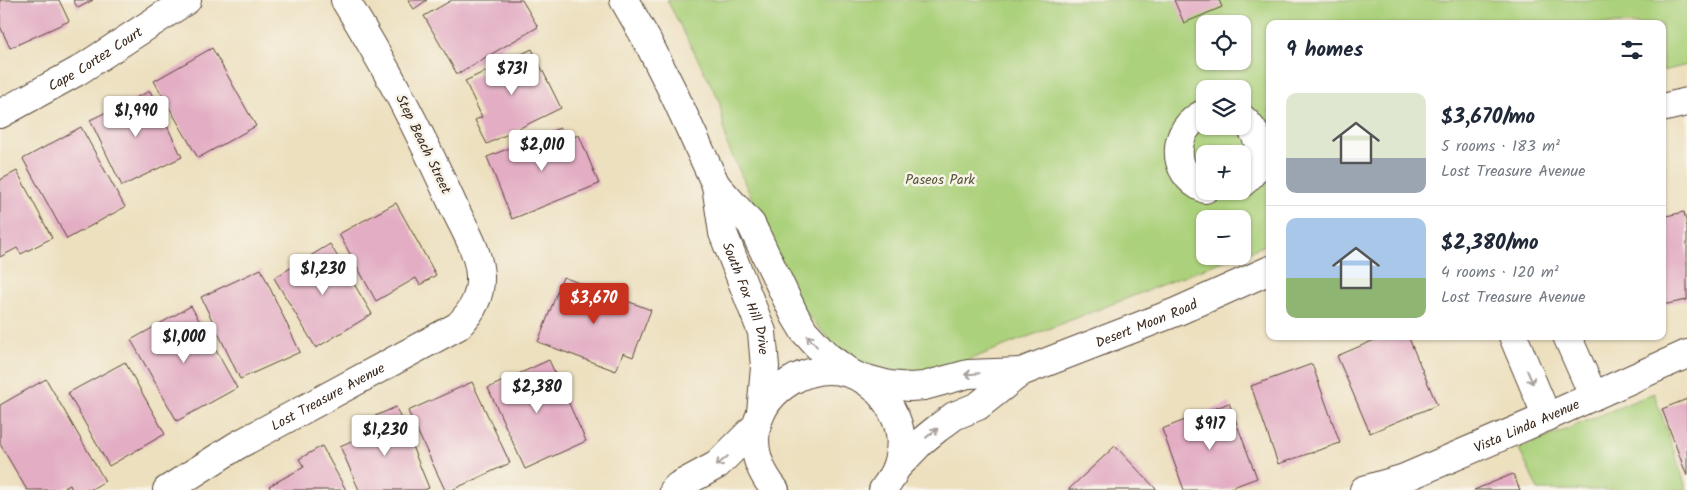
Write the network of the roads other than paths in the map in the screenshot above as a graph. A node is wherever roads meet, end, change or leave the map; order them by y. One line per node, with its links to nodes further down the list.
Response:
1 (187, 0): 6 (street, Cape Cortez Court)
2 (344, 0): 13 (street, Step Beach Street)
3 (624, 0): 11 (street, South Fox Hill Drive)
4 (1687, 102): 5 (street)
5 (1666, 107)
6 (0, 114)
7 (1196, 117): 10 (street)
8 (1251, 126): 9 (street)
9 (1251, 176)
10 (1196, 184)
11 (716, 185): 18 (street, South Fox Hill Drive, one-way to 11); 21 (street, South Fox Hill Drive)
12 (1266, 272): 17 (street, Desert Moon Road)
13 (479, 295): 23 (street, Lost Treasure Avenue)
14 (1514, 340): 20 (street, one-way to 20)
15 (1569, 340): 19 (street)
16 (1687, 354): 19 (street, Vista Linda Avenue)
17 (1021, 372): 18 (street, Desert Moon Road, one-way to 18); 22 (street, Desert Moon Road, one-way to 17)
18 (854, 374): 21 (street); 22 (street, South Fox Hill Drive)
19 (1593, 395): 20 (street, Vista Linda Avenue)
20 (1547, 417): 26 (street, Vista Linda Avenue)
21 (759, 420): 24 (street, one-way to 24); 25 (street, South Fox Hill Drive)
22 (890, 482)
23 (167, 490)
24 (674, 490)
25 (775, 490)
26 (1364, 490)

